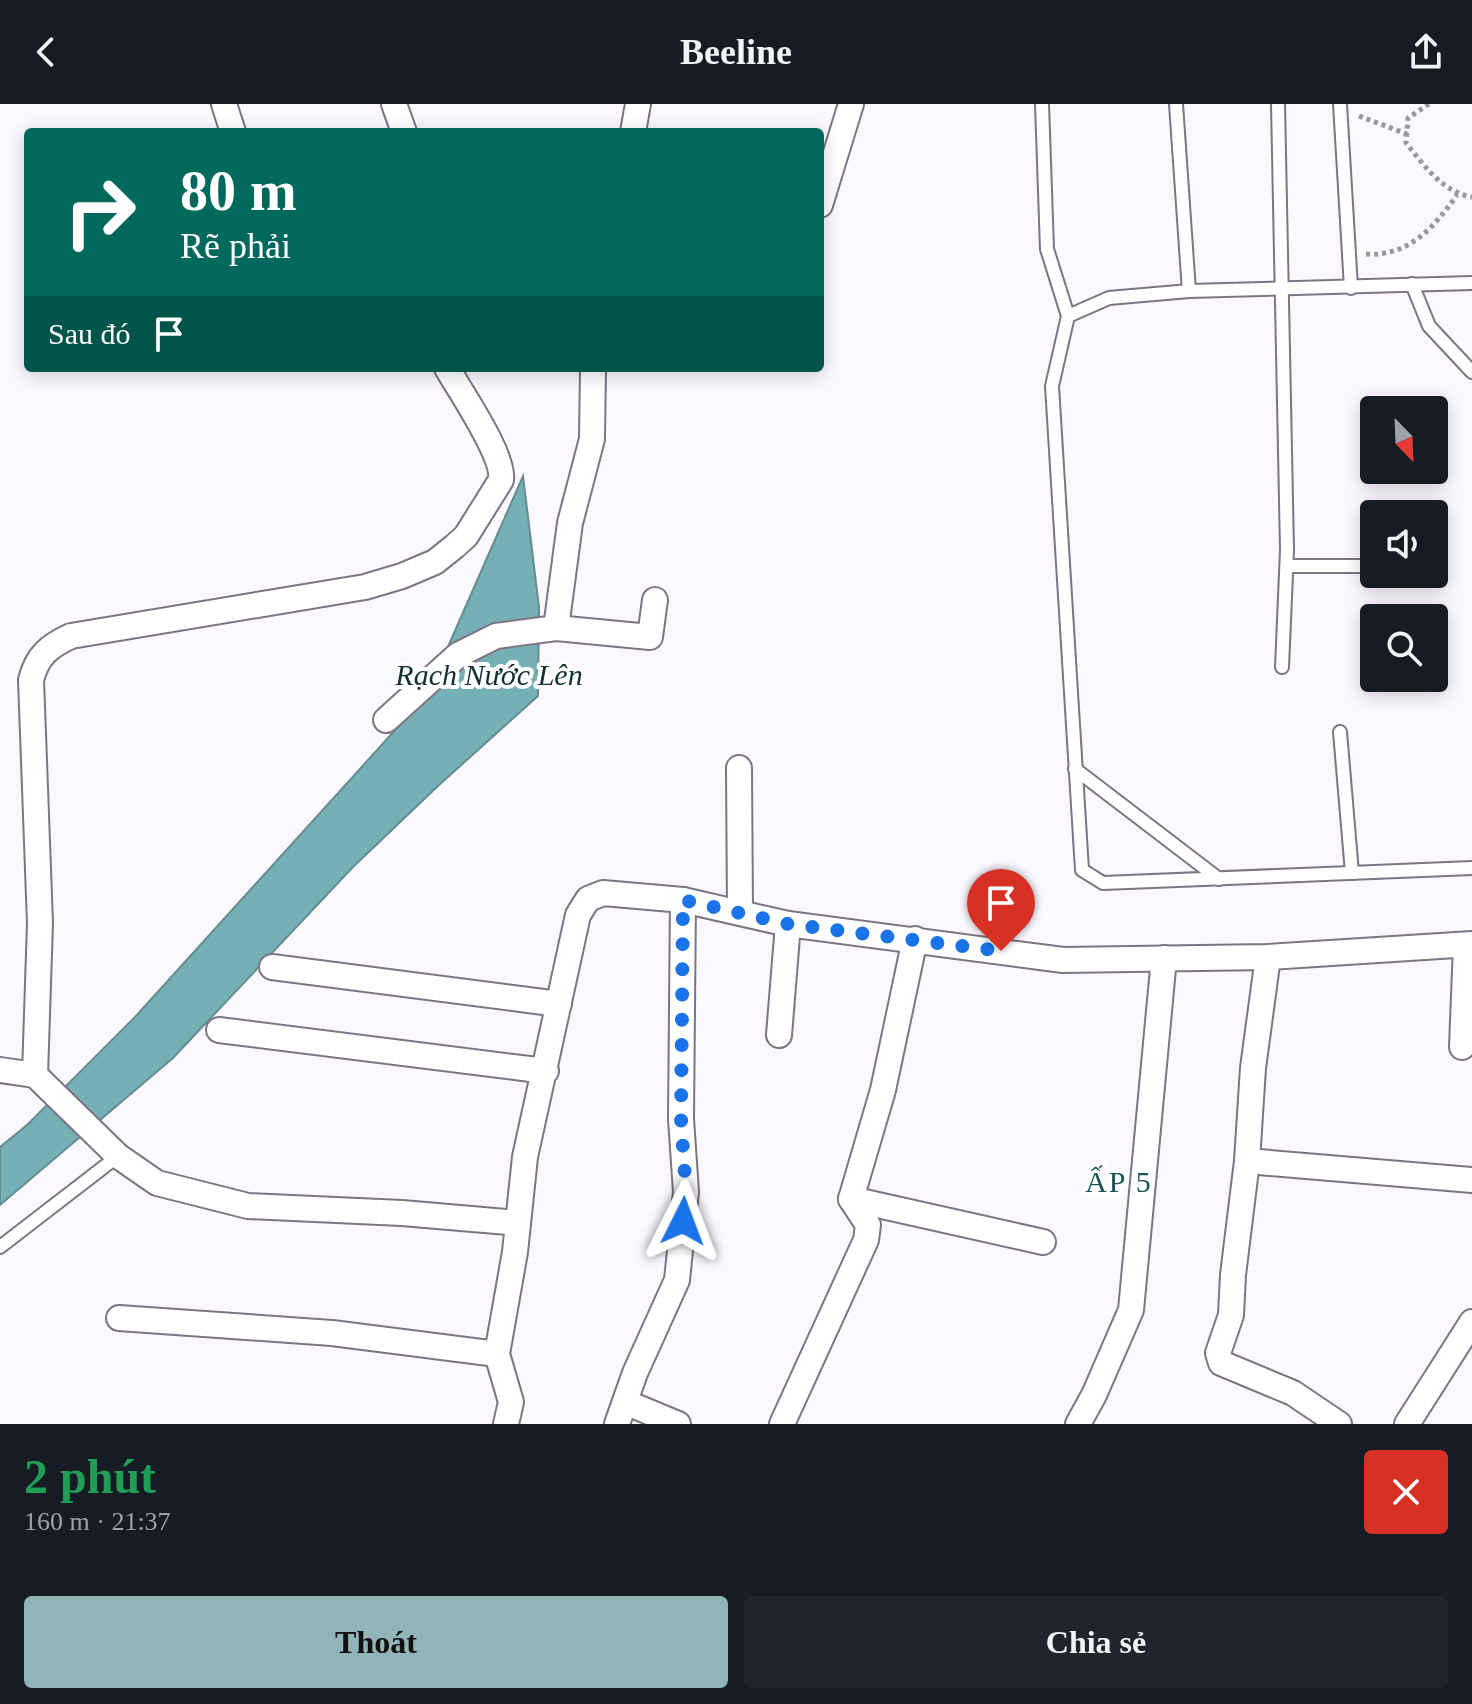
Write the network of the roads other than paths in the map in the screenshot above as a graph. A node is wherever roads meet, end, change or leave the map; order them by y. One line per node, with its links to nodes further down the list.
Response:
1 (224, 104): 9 (street)
2 (394, 104): 10 (street)
3 (638, 104): 11 (street)
4 (851, 104): 12 (street)
5 (1042, 104): 18 (lane)
6 (1176, 104): 17 (lane)
7 (1278, 104): 16 (lane)
8 (1340, 109): 15 (lane)
9 (232, 128)
10 (403, 128)
11 (634, 128)
12 (824, 192)
13 (1472, 283): 14 (lane)
14 (1412, 284): 15 (lane); 21 (lane)
15 (1351, 288): 16 (lane)
16 (1282, 289): 17 (lane); 22 (lane)
17 (1189, 291): 18 (lane)
18 (1068, 316): 30 (lane)
19 (449, 372): 48 (street)
20 (593, 372): 25 (street)
21 (1472, 372)
22 (1287, 566): 23 (lane); 26 (lane)
23 (1360, 566)
24 (655, 600): 25 (street)
25 (556, 628): 27 (street)
26 (1282, 667)
27 (386, 720)
28 (1340, 732): 32 (lane)
29 (739, 768): 35 (street)
30 (1075, 769): 33 (lane); 33 (lane)
31 (1472, 868): 32 (lane)
32 (1352, 873): 33 (lane)
33 (1219, 879)
34 (683, 900): 35 (street); 42 (street); 59 (street)
35 (740, 911): 36 (street)
36 (788, 924): 37 (street); 44 (street)
37 (915, 939): 40 (street); 52 (street)
38 (1469, 944): 39 (street); 45 (street)
39 (1268, 957): 40 (street); 50 (street)
40 (1164, 958): 63 (street)
41 (272, 967): 42 (street)
42 (559, 1004): 47 (street)
43 (219, 1030): 47 (street)
44 (779, 1035)
45 (1462, 1047)
46 (0, 1070): 48 (street)
47 (546, 1071): 53 (street)
48 (43, 1082): 49 (street)
49 (112, 1150): 53 (street); 55 (lane)
50 (1247, 1161): 51 (street); 64 (street)
51 (1472, 1180)
52 (851, 1199): 54 (street); 62 (street)
53 (518, 1223): 58 (street)
54 (1043, 1242)
55 (0, 1247)
56 (119, 1318): 58 (street)
57 (1472, 1322): 65 (street)
58 (497, 1354): 60 (street)
59 (621, 1413): 61 (street)
60 (506, 1424)
61 (678, 1424)
62 (782, 1424)
63 (1078, 1424)
64 (1339, 1424)
65 (1407, 1424)

